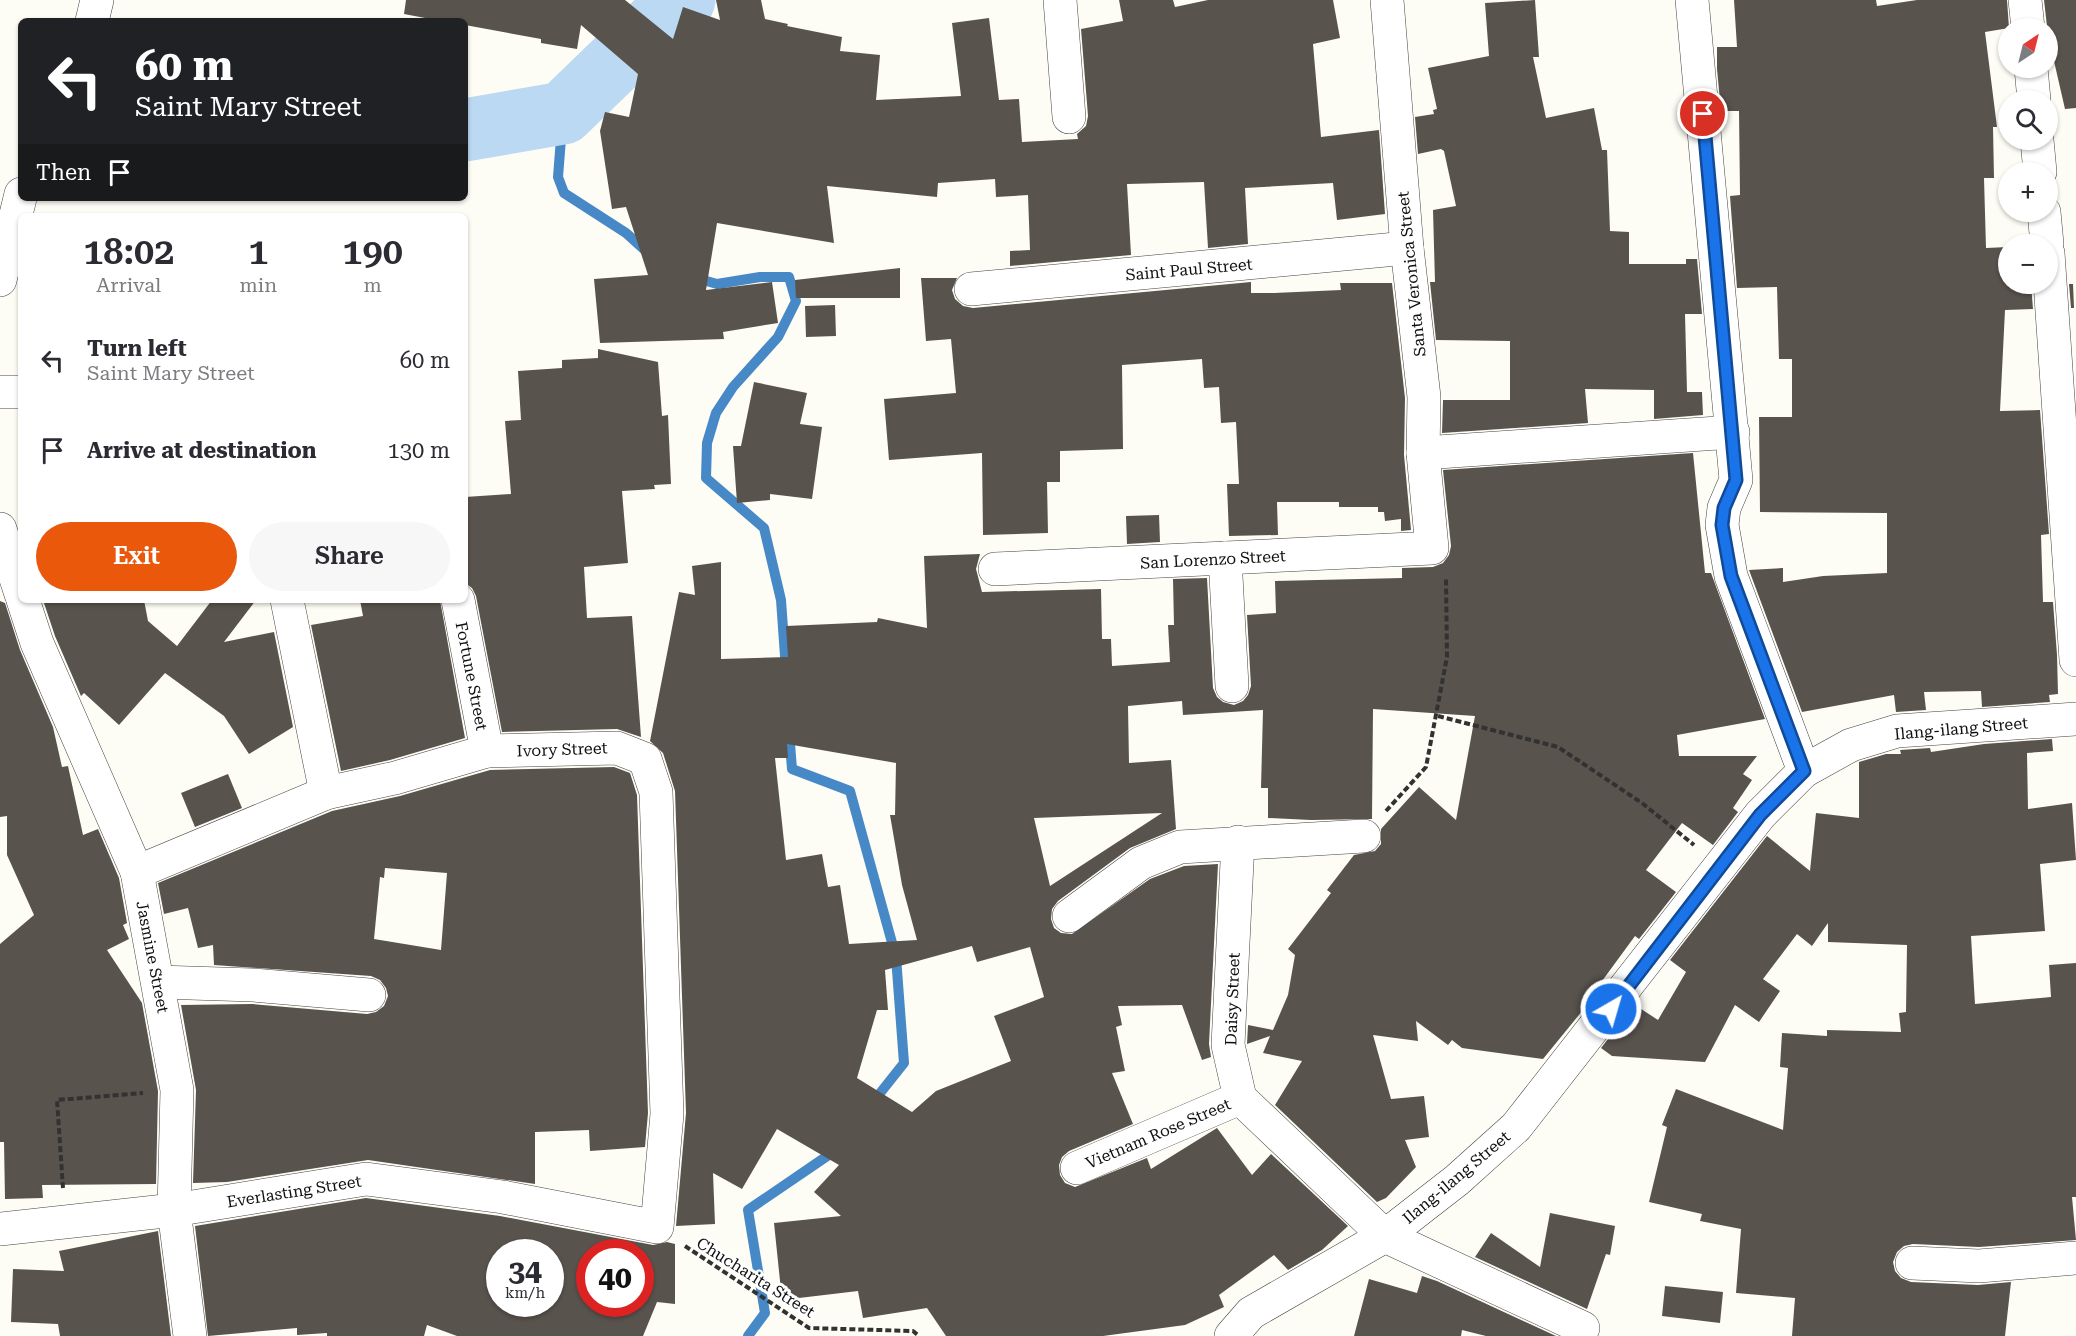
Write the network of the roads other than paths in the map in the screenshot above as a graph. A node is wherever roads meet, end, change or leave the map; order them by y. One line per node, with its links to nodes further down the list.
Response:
1 (97, 0): 6 (street)
2 (1060, 0): 8 (street)
3 (1387, 0): 10 (street, Santa Veronica Street)
4 (1692, 0): 17 (street)
5 (2025, 0): 7 (street)
6 (93, 18)
7 (2027, 18)
8 (1069, 117)
9 (19, 201): 11 (street)
10 (1407, 248): 12 (street, Saint Paul Street); 18 (street, Santa Veronica Street)
11 (0, 280)
12 (972, 289)
13 (2055, 294): 14 (street)
14 (2066, 355): 27 (street)
15 (0, 392): 16 (street)
16 (18, 393)
17 (1733, 432): 18 (street); 31 (street)
18 (1423, 453): 20 (street, Santa Veronica Street)
19 (0, 530): 23 (street)
20 (1432, 548): 21 (street, San Lorenzo Street)
21 (1225, 558): 22 (street, San Lorenzo Street); 28 (street)
22 (995, 569)
23 (18, 585)
24 (24, 603): 35 (street, Jasmine Street)
25 (288, 603): 32 (street)
26 (459, 603): 30 (street, Fortune Street)
27 (2076, 660)
28 (1232, 686)
29 (2076, 719): 31 (street, Ilang-ilang Street)
30 (487, 751): 32 (street, Ivory Street); 42 (street, Ivory Street)
31 (1804, 771): 44 (street, Ilang-ilang Street)
32 (326, 793): 35 (street, Ivory Street)
33 (1364, 836): 34 (street)
34 (1238, 842): 36 (street); 39 (street, Daisy Street)
35 (137, 872): 37 (street, Jasmine Street)
36 (1069, 916)
37 (158, 982): 38 (street); 41 (street, Jasmine Street)
38 (369, 995)
39 (1240, 1098): 40 (street, Vietnam Rose Street); 44 (street)
40 (1077, 1168)
41 (174, 1210): 42 (street, Everlasting Street); 43 (street, Everlasting Street); 48 (street, Jasmine Street)
42 (657, 1227)
43 (0, 1229)
44 (1385, 1236): 47 (street); 49 (street, Ilang-ilang Street)
45 (2076, 1258): 46 (street)
46 (1912, 1263)
47 (1583, 1328)
48 (190, 1336)
49 (1231, 1336)

